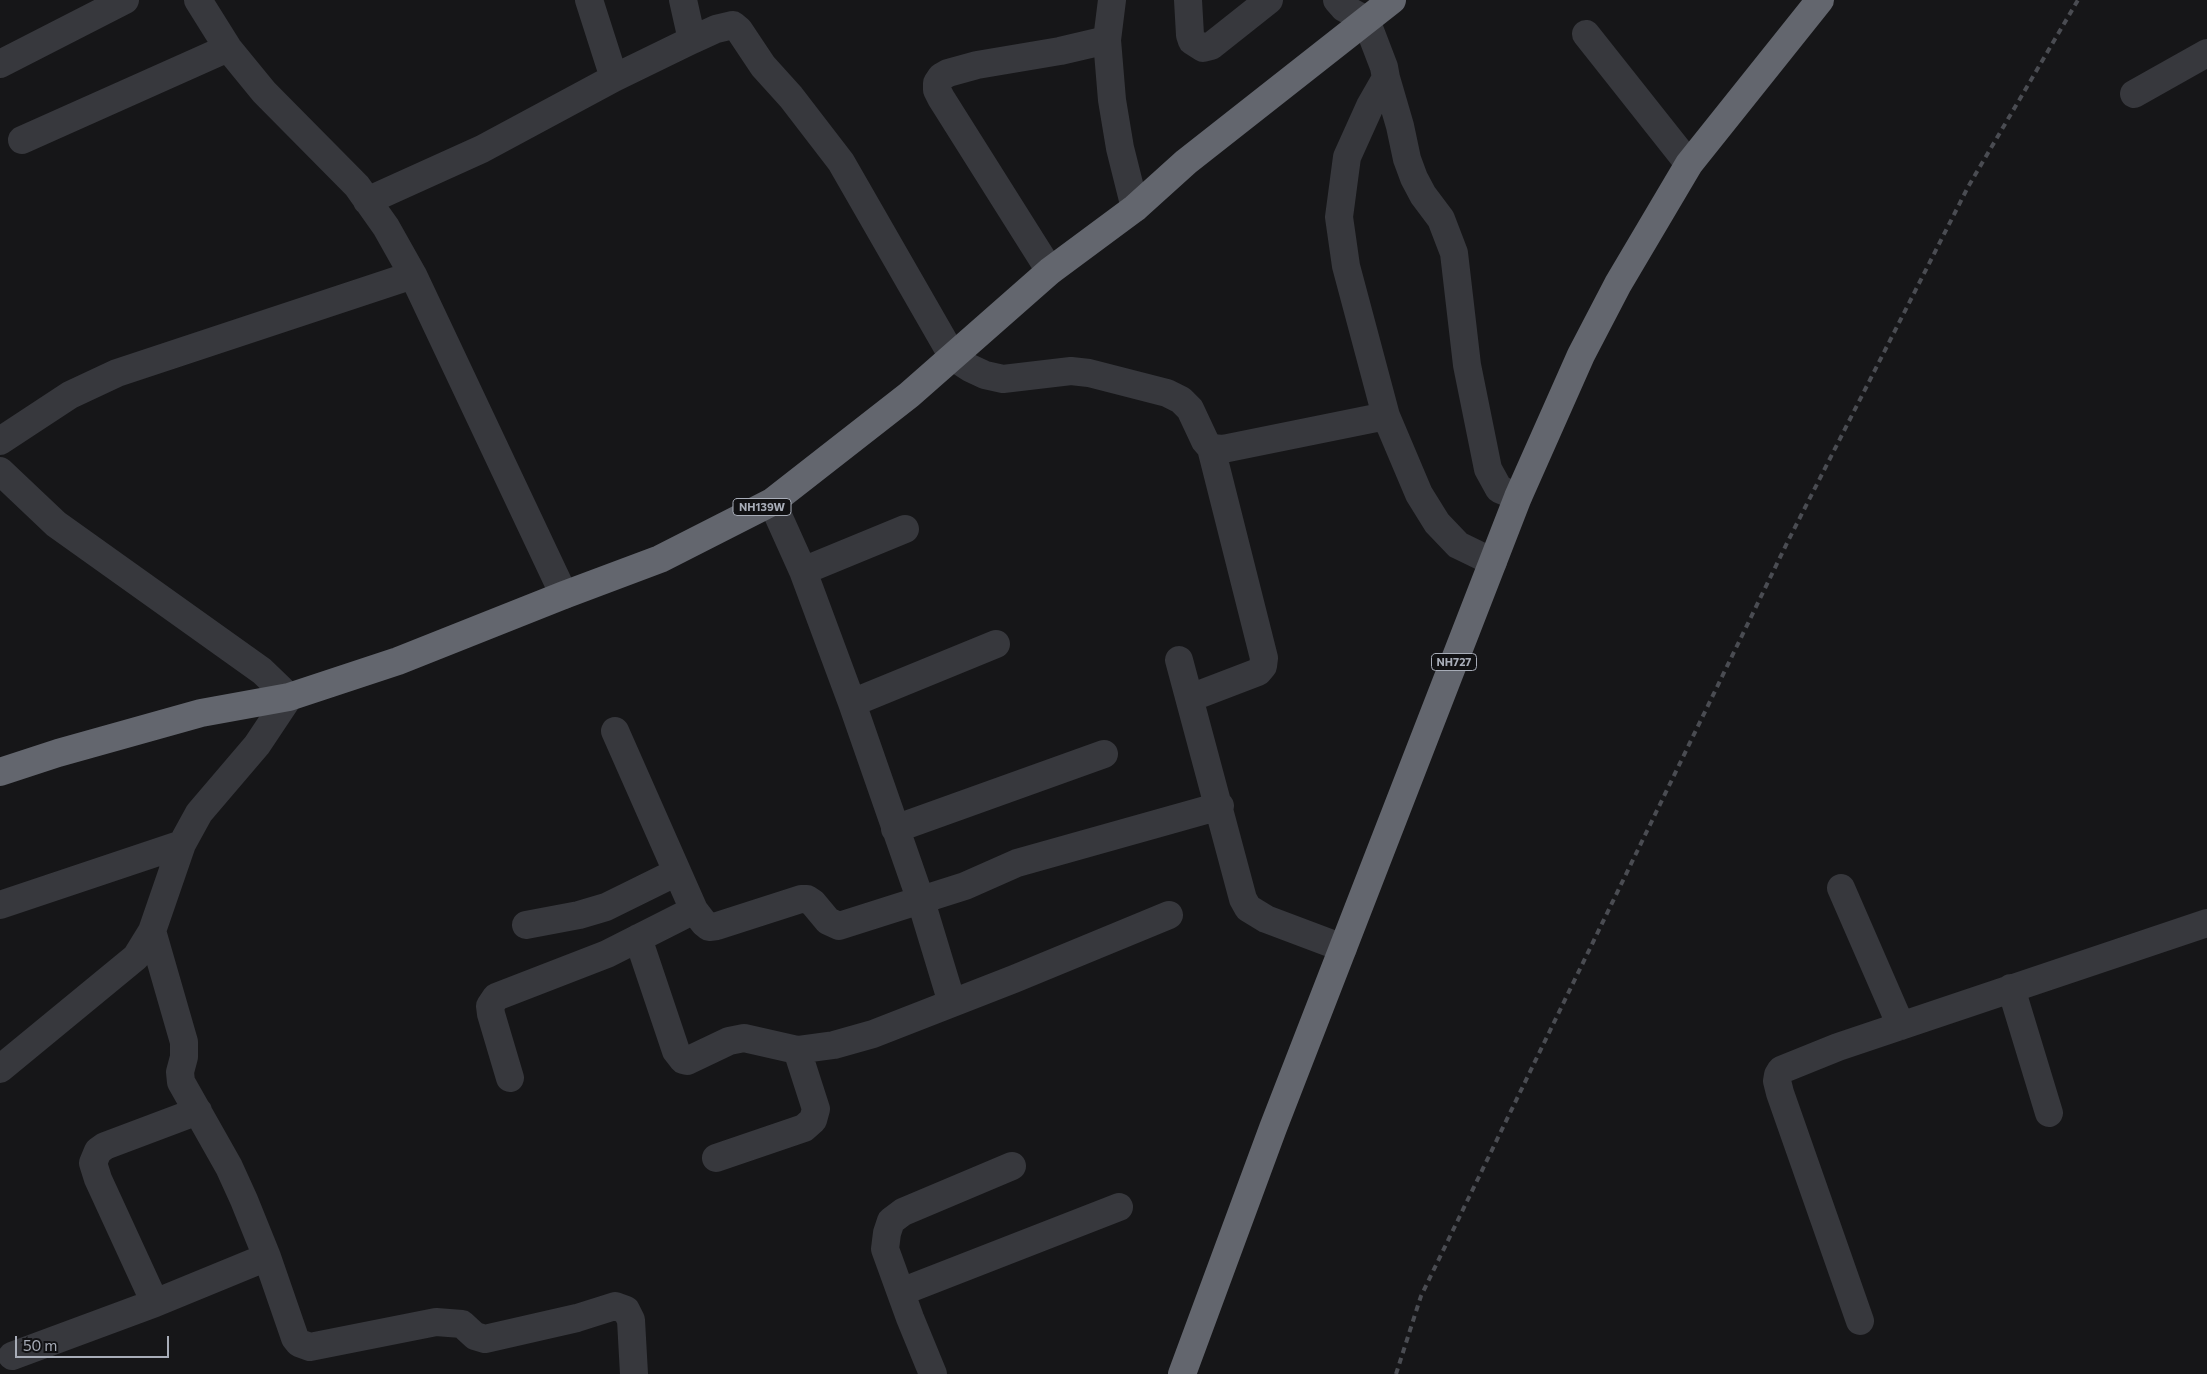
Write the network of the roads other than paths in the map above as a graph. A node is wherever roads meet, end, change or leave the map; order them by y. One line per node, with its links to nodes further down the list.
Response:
1 (125, 0): 17 (street)
2 (198, 0): 15 (street)
3 (589, 0): 18 (street)
4 (682, 0): 13 (street)
5 (1112, 0): 14 (street)
6 (1188, 0): 7 (street)
7 (1269, 0)
8 (1337, 0): 11 (street)
9 (1392, 0): 11 (highway, NH139W)
10 (1820, 0): 22 (highway, NH727)
11 (1366, 20): 19 (street); 24 (highway, NH139W)
12 (1586, 34): 22 (street)
13 (692, 40): 18 (street); 27 (street)
14 (1107, 40): 24 (street); 25 (street)
15 (228, 48): 21 (street); 23 (street)
16 (2207, 53): 20 (street)
17 (0, 64)
18 (614, 78): 23 (street)
19 (1386, 78): 28 (street); 32 (street)
20 (2134, 94)
21 (22, 140)
22 (1689, 164): 32 (highway, NH727)
23 (367, 201): 26 (street)
24 (1135, 208): 25 (highway, NH139W)
25 (1050, 271): 27 (highway, NH139W)
26 (413, 275): 29 (street); 37 (street)
27 (953, 357): 30 (street); 33 (highway, NH139W)
28 (1386, 416): 30 (street); 35 (street)
29 (0, 441)
30 (1211, 448): 41 (street)
31 (3, 477): 40 (street)
32 (1518, 497): 35 (highway, NH727)
33 (772, 502): 36 (street); 37 (highway, NH139W)
34 (905, 529): 36 (street)
35 (1493, 562): 59 (highway, NH727)
36 (803, 571): 42 (street)
37 (564, 595): 40 (highway, NH139W)
38 (996, 644): 42 (street)
39 (1179, 660): 41 (street)
40 (289, 697): 45 (highway, NH139W); 48 (street)
41 (1190, 698): 46 (street)
42 (852, 703): 47 (street)
43 (615, 731): 49 (street)
44 (1104, 754): 47 (street)
45 (0, 772)
46 (1220, 806): 51 (street); 59 (street)
47 (895, 829): 51 (street)
48 (182, 844): 52 (street); 57 (street)
49 (677, 872): 53 (street); 56 (street)
50 (1841, 888): 62 (street)
51 (921, 901): 53 (street); 61 (street)
52 (0, 905)
53 (694, 910): 58 (street)
54 (1169, 914): 61 (street)
55 (2207, 923): 60 (street)
56 (526, 925)
57 (152, 931): 64 (street); 66 (street)
58 (638, 938): 63 (street); 65 (street)
59 (1343, 948): 78 (highway, NH727)
60 (2011, 988): 62 (street); 67 (street)
61 (952, 1003): 63 (street)
62 (1901, 1026): 74 (street)
63 (797, 1050): 68 (street)
64 (0, 1069)
65 (510, 1078)
66 (198, 1111): 71 (street); 73 (street)
67 (2049, 1113)
68 (716, 1158)
69 (1012, 1166): 72 (street)
70 (1119, 1207): 72 (street)
71 (267, 1257): 73 (street); 76 (street)
72 (901, 1292): 77 (street)
73 (155, 1303): 75 (street)
74 (1860, 1321)
75 (10, 1363)
76 (634, 1374)
77 (931, 1374)
78 (1182, 1374)

